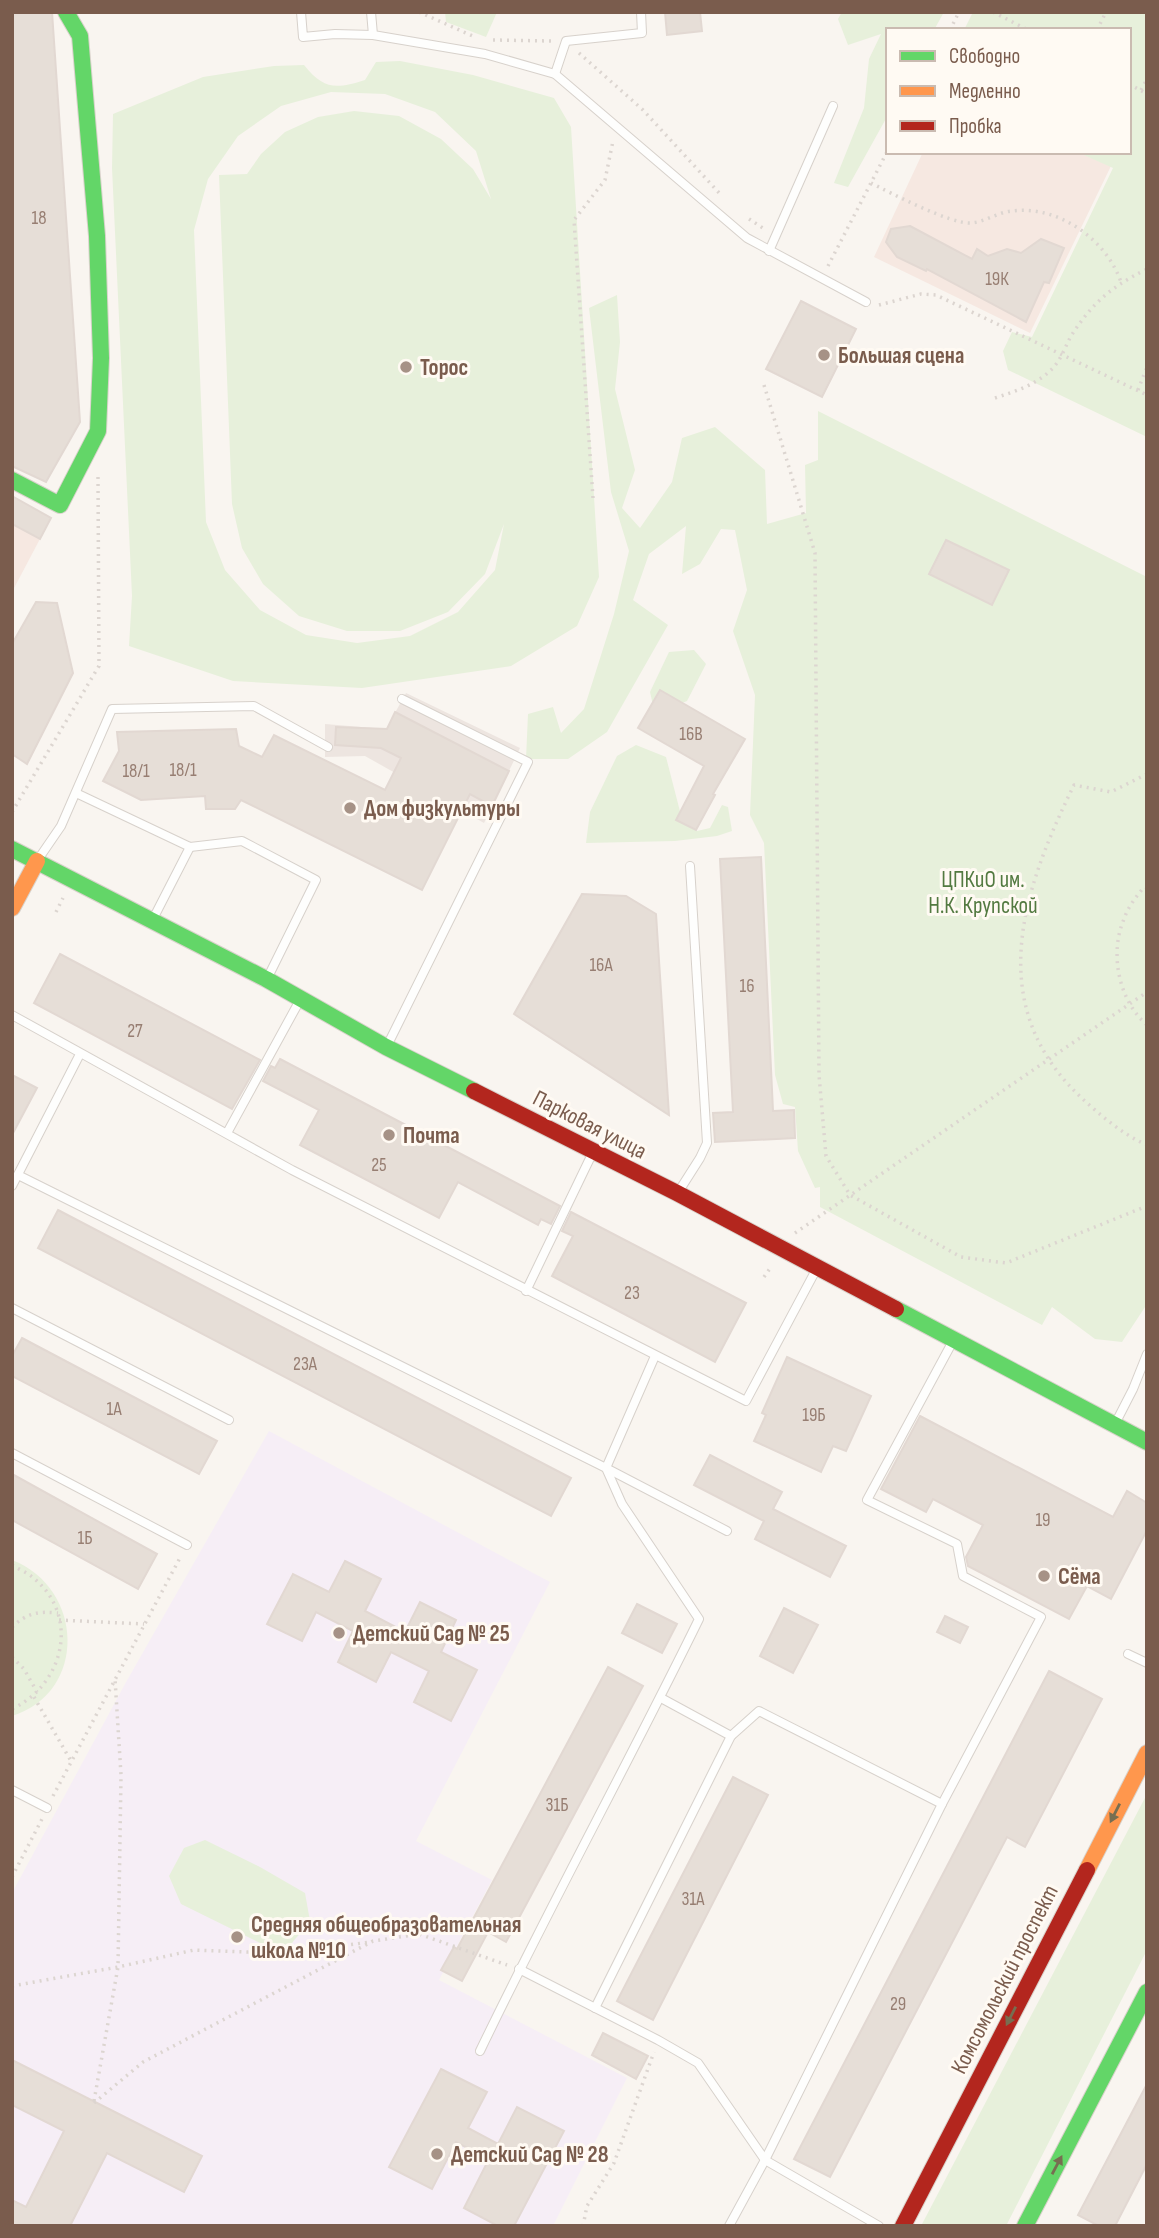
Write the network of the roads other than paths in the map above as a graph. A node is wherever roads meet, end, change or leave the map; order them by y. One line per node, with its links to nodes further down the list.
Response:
1 (66, 12): 10 (main road)
2 (301, 12): 5 (lane)
3 (372, 12): 5 (lane)
4 (641, 12): 6 (lane)
5 (373, 35): 6 (lane)
6 (555, 75): 8 (lane)
7 (834, 106): 8 (lane)
8 (769, 251): 9 (lane)
9 (866, 302)
10 (12, 480)
11 (402, 699): 23 (lane)
12 (328, 747): 13 (lane)
13 (76, 793): 14 (lane); 16 (lane)
14 (190, 847): 19 (lane); 20 (lane)
15 (12, 849): 16 (main road, Парковая улица)
16 (37, 861): 18 (main road); 19 (main road, Парковая улица)
17 (690, 866): 29 (lane)
18 (12, 908)
19 (153, 920): 20 (main road, Парковая улица)
20 (266, 979): 21 (main road, Парковая улица)
21 (301, 998): 23 (main road, Парковая улица); 25 (lane)
22 (12, 1015): 24 (lane)
23 (386, 1047): 26 (main road, Парковая улица)
24 (80, 1054): 25 (lane); 27 (lane)
25 (227, 1133): 31 (lane)
26 (593, 1152): 29 (main road, Парковая улица); 31 (lane)
27 (18, 1175): 28 (lane); 40 (lane)
28 (12, 1186)
29 (677, 1193): 30 (main road, Парковая улица)
30 (817, 1267): 33 (main road, Парковая улица); 35 (lane)
31 (526, 1291): 35 (lane)
32 (12, 1308): 36 (lane)
33 (954, 1339): 37 (main road, Парковая улица); 49 (lane)
34 (1147, 1354): 37 (lane)
35 (655, 1356): 40 (lane)
36 (229, 1420)
37 (1115, 1425): 38 (main road, Парковая улица)
38 (1147, 1442)
39 (12, 1453): 42 (lane)
40 (606, 1468): 41 (lane); 45 (lane)
41 (727, 1531)
42 (187, 1545)
43 (1128, 1654): 44 (lane)
44 (1147, 1662)
45 (661, 1698): 46 (lane); 51 (lane)
46 (731, 1736): 49 (lane); 53 (lane)
47 (1147, 1753): 58 (main road, Комсомольский проспект, one-way to 58)
48 (12, 1790): 50 (lane)
49 (942, 1804): 55 (lane)
50 (47, 1808)
51 (519, 1969): 53 (lane); 54 (lane)
52 (1147, 1992): 59 (main road, one-way to 52)
53 (595, 2008): 55 (lane)
54 (480, 2051)
55 (765, 2161): 56 (lane); 57 (lane)
56 (729, 2226)
57 (879, 2226)
58 (902, 2226)
59 (1025, 2226)

